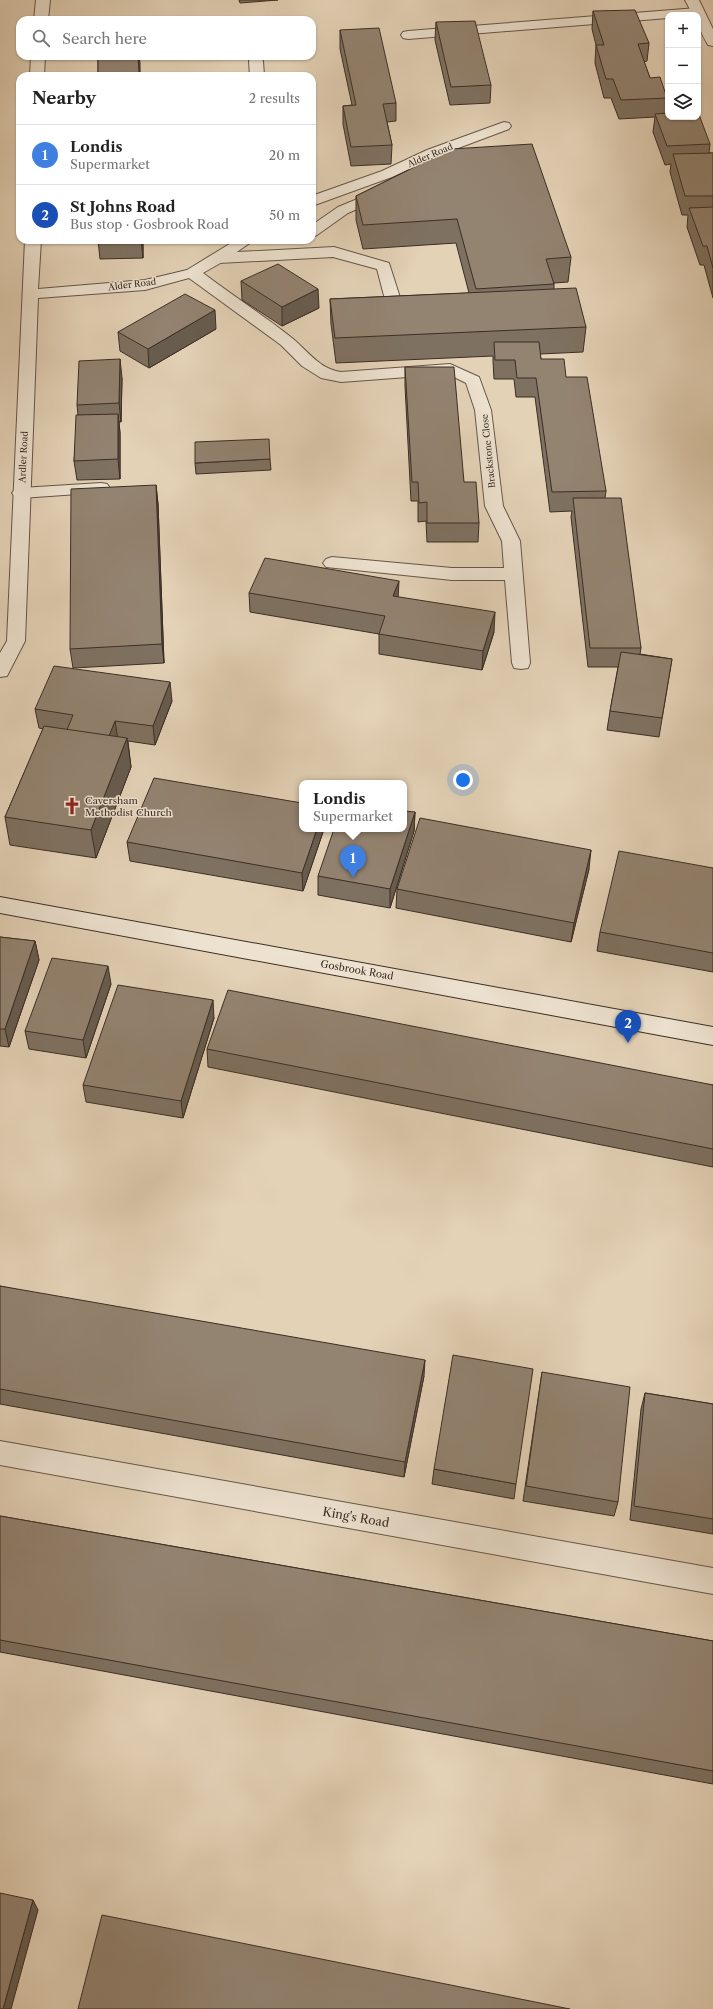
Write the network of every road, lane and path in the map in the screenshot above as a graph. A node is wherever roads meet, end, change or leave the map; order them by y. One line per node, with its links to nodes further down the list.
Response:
1 (43, 0): 3 (street)
2 (694, 6): 4 (street); 5 (street)
3 (41, 16)
4 (408, 35)
5 (713, 42)
6 (38, 60): 8 (street)
7 (256, 61): 9 (street)
8 (37, 72)
9 (257, 72)
10 (504, 126): 12 (street, Alder Road)
11 (393, 188): 13 (street)
12 (316, 200)
13 (316, 229)
14 (33, 244): 20 (street, Ardler Road)
15 (240, 244): 18 (street, Alder Road)
16 (294, 244): 17 (street)
17 (279, 255): 18 (street); 21 (street)
18 (219, 258): 19 (street, Alder Road)
19 (192, 273): 20 (street, Alder Road); 25 (street, Brackstone Close)
20 (32, 294): 23 (street, Ardler Road)
21 (394, 307)
22 (120, 487): 23 (street)
23 (21, 493): 27 (street, Ardler Road)
24 (332, 564): 25 (street)
25 (513, 574): 26 (street, Brackstone Close)
26 (522, 663)
27 (0, 671)
28 (0, 905): 29 (street, Gosbrook Road)
29 (713, 1036)
30 (0, 1453): 31 (street, King's Road)
31 (713, 1581)

